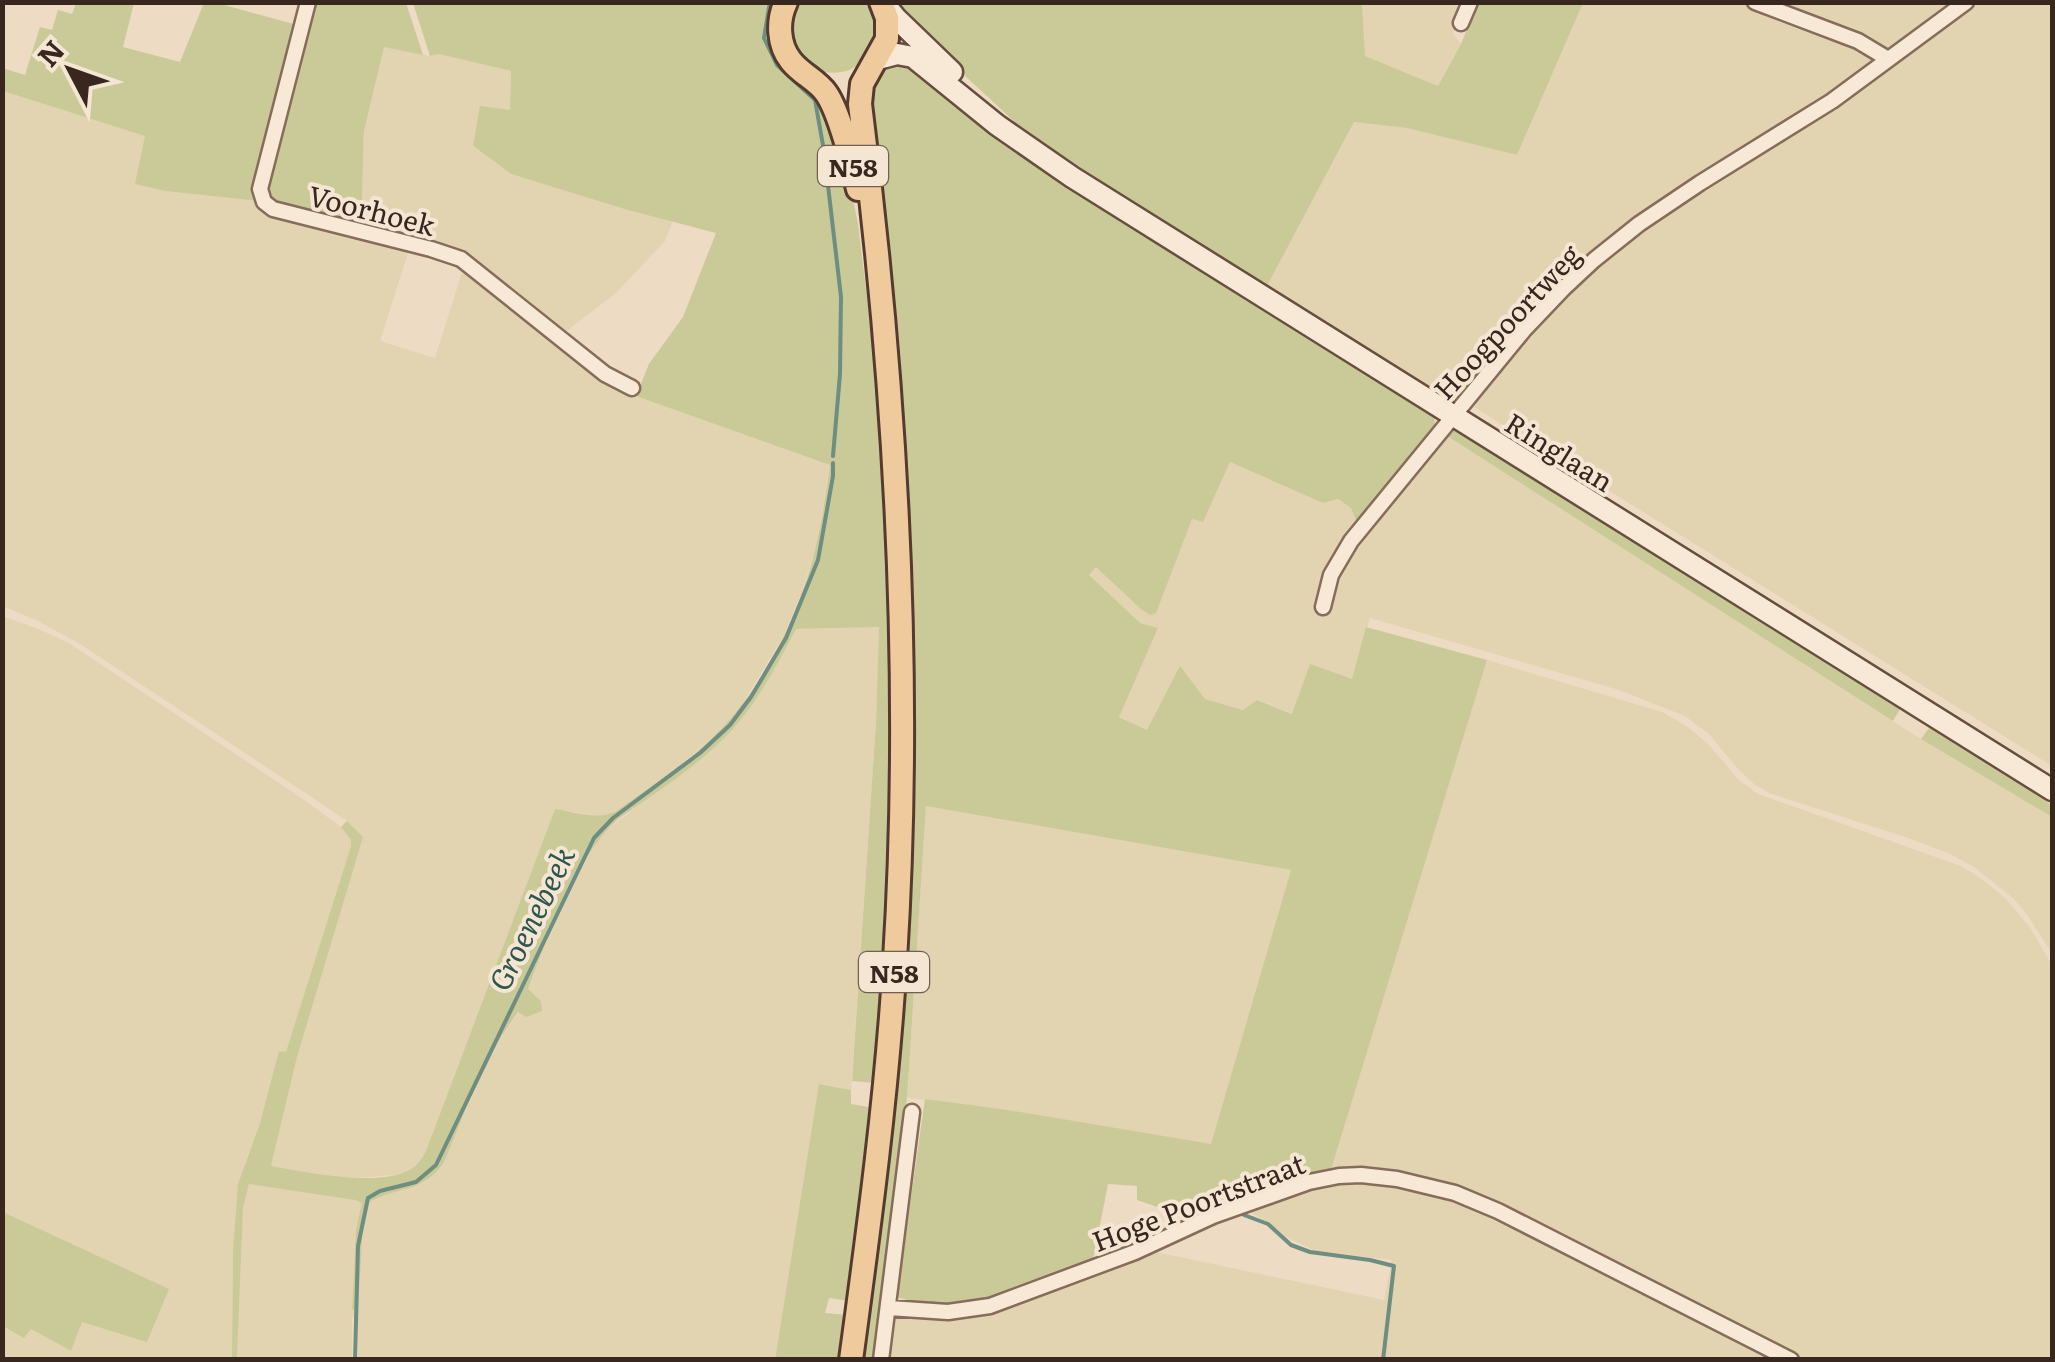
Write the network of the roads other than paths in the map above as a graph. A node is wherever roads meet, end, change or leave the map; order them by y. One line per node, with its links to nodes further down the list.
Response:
1 (308, 2): 13 (street, Voorhoek)
2 (786, 2): 10 (main road)
3 (882, 2): 9 (main road); 11 (main road, Ringlaan)
4 (1470, 2): 7 (street)
5 (1756, 2): 8 (street)
6 (1966, 2): 8 (street, Hoogpoortweg)
7 (1461, 23)
8 (1888, 59): 14 (street, Hoogpoortweg)
9 (874, 64): 10 (main road); 11 (main road, Ringlaan); 12 (main road, N58)
10 (805, 74): 12 (main road, N58)
11 (1041, 156): 14 (main road, Ringlaan)
12 (877, 270): 19 (main road, N58)
13 (632, 388)
14 (1453, 416): 15 (street, Hoogpoortweg); 16 (main road, Ringlaan)
15 (1323, 608)
16 (2052, 790)
17 (912, 1112): 18 (street)
18 (889, 1308): 20 (street); 21 (street, Hoge Poortstraat)
19 (851, 1360)
20 (882, 1360)
21 (1790, 1360)

